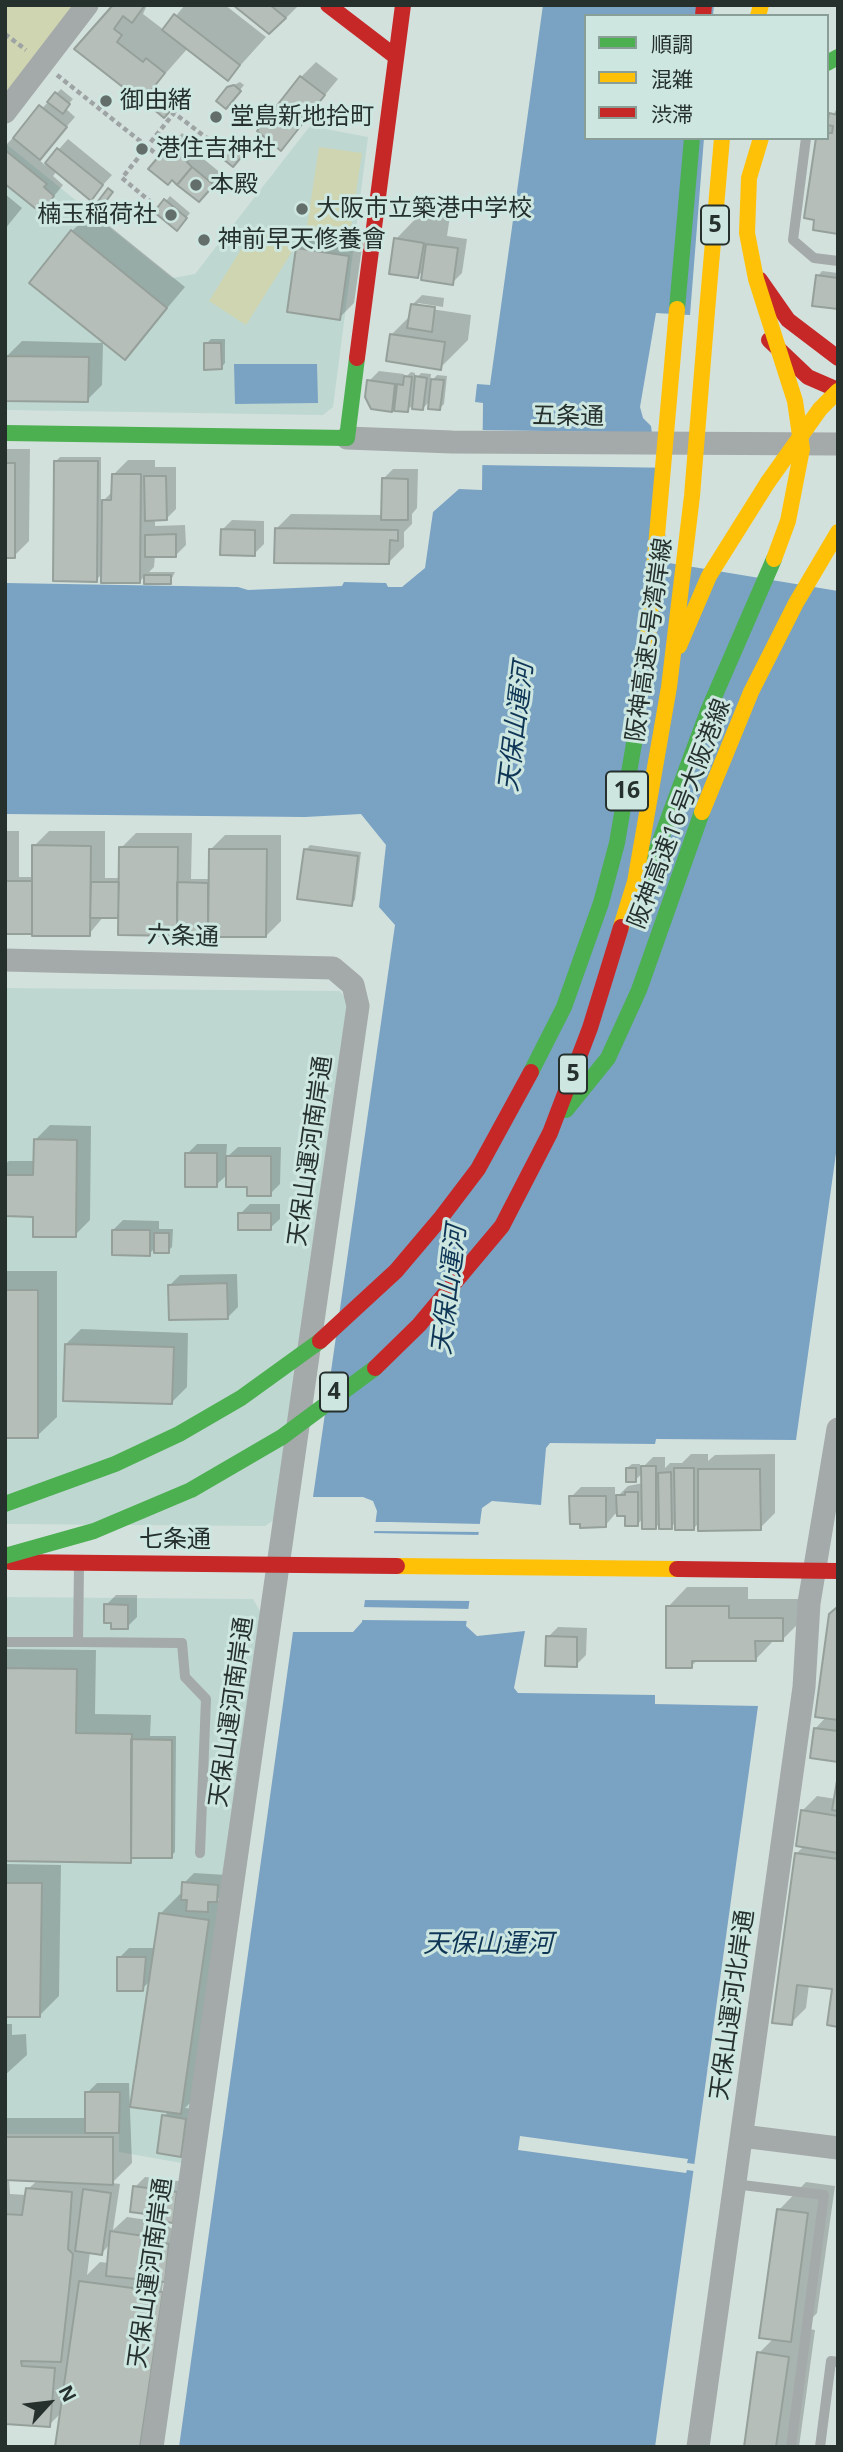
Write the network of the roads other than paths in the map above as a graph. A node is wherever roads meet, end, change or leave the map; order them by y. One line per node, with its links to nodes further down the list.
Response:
1 (87, 5): 5 (street)
2 (328, 5): 4 (main road)
3 (403, 5): 4 (main road)
4 (396, 57): 17 (main road)
5 (5, 112)
6 (692, 140): 20 (main road, 阪神高速5号湾岸線 / 5, bridge)
7 (722, 140): 29 (main road, 阪神高速5号湾岸線 / 5, bridge)
8 (743, 140): 11 (main road)
9 (760, 140): 25 (main road, bridge)
10 (806, 140): 12 (lane)
11 (740, 226): 13 (main road, bridge); 14 (main road, bridge)
12 (838, 261)
13 (838, 358)
14 (838, 390): 18 (main road, 阪神高速16号大阪港線 / 16, bridge)
15 (5, 433): 17 (main road)
16 (835, 434): 17 (street, 五条通); 18 (main road, bridge)
17 (347, 438)
18 (768, 482): 24 (main road, 阪神高速16号大阪港線 / 16, bridge)
19 (838, 532): 25 (main road, 阪神高速16号大阪港線)
20 (643, 682)
21 (640, 707): 28 (main road, 阪神高速5号湾岸線 / 5, bridge)
22 (5, 960): 23 (street, 六条通)
23 (353, 985): 32 (street, 天保山運河南岸通)
24 (503, 1108): 27 (main road, 4)
25 (566, 1110): 29 (main road, 4, bridge)
26 (838, 1429): 33 (street, 天保山運河北岸通)
27 (5, 1494)
28 (5, 1504)
29 (5, 1554)
30 (5, 1562): 31 (main road, 七条通)
31 (79, 1562): 32 (main road, 七条通); 35 (lane)
32 (281, 1564): 33 (main road, 七条通); 41 (street, 天保山運河南岸通)
33 (826, 1571): 37 (street, 天保山運河北岸通)
34 (5, 1642): 35 (lane)
35 (78, 1642): 36 (lane)
36 (200, 1853)
37 (742, 2136): 38 (street); 39 (street, 天保山運河北岸通)
38 (838, 2148)
39 (734, 2185): 42 (street, 天保山運河北岸通); 43 (lane)
40 (838, 2362): 44 (lane)
41 (152, 2447)
42 (698, 2447)
43 (791, 2447)
44 (820, 2447)

